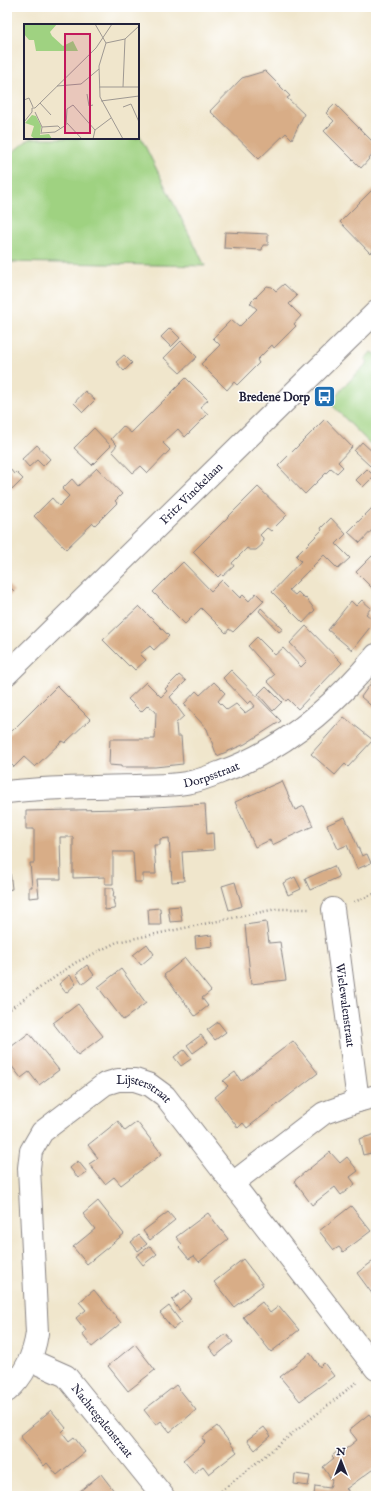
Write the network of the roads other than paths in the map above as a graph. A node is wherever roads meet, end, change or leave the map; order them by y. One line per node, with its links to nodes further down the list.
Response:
1 (376, 312): 3 (street, Fritz Vinckelaan)
2 (376, 655): 4 (street, Dorpsstraat)
3 (7, 674)
4 (7, 792)
5 (333, 909): 6 (street, Wielewalenstraat)
6 (367, 1098): 7 (street, Wielewalenstraat)
7 (233, 1183): 8 (street, Lijsterstraat); 9 (street, Lijsterstraat)
8 (30, 1360): 10 (street, Lijsterstraat); 11 (street, Nachtegalenstraat)
9 (375, 1368)
10 (7, 1391)
11 (163, 1496)

